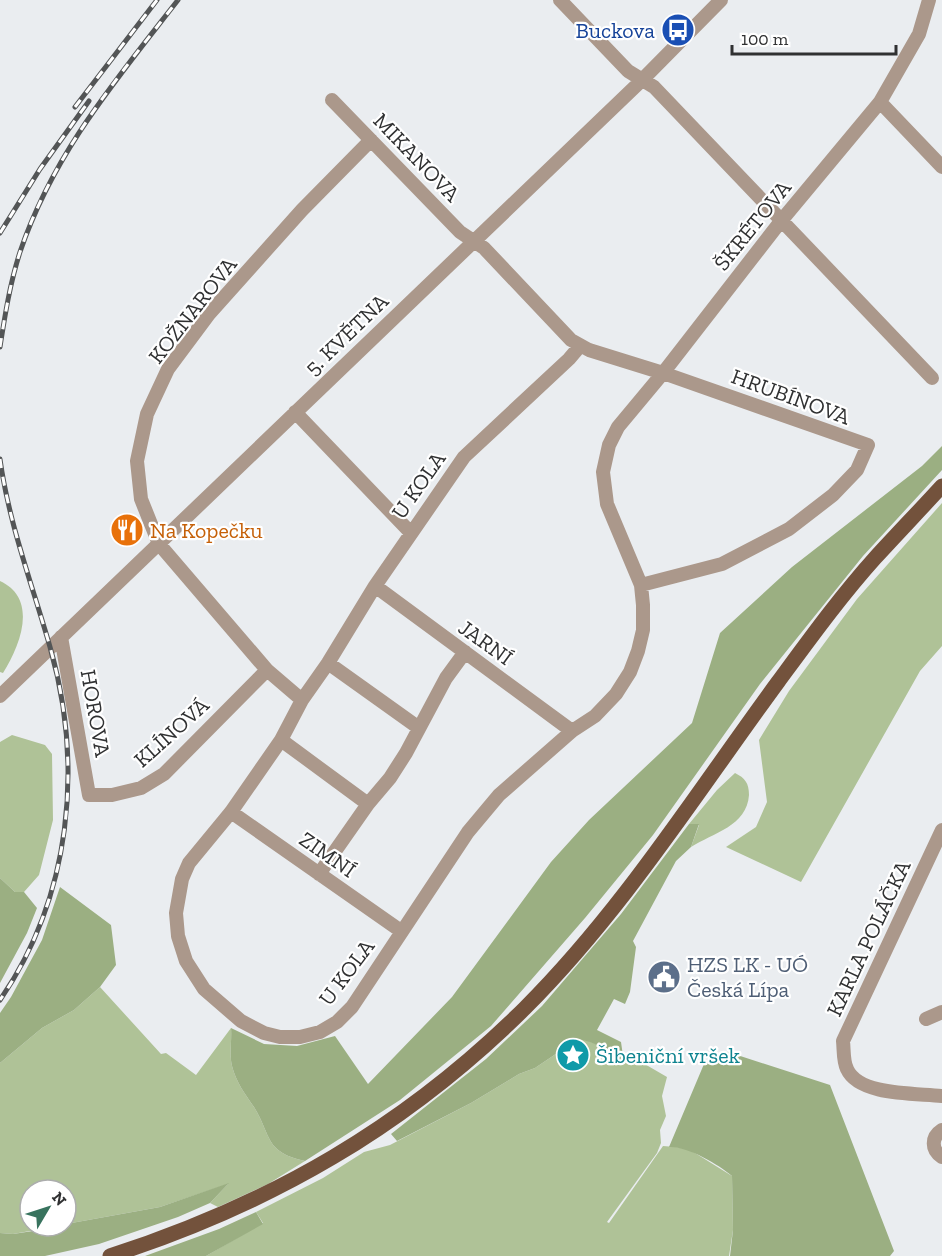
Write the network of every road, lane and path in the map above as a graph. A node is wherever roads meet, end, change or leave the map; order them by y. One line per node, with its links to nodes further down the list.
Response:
1 (560, 0): 4 (street)
2 (721, 0): 4 (street, 5. KVĚTNA)
3 (929, 0): 6 (street, ŠKRÉTOVA)
4 (641, 81): 9 (street); 10 (street, 5. KVĚTNA)
5 (333, 100): 7 (street, MIKANOVA)
6 (880, 102): 8 (street); 9 (street, ŠKRÉTOVA)
7 (371, 140): 10 (street, MIKANOVA); 18 (street, KOŽNAROVA)
8 (942, 167)
9 (781, 220): 12 (street, ŠKRÉTOVA); 13 (street)
10 (474, 241): 11 (street, HRUBÍNOVA); 14 (street, 5. KVĚTNA)
11 (580, 346): 12 (street, HRUBÍNOVA); 17 (street, U KOLA)
12 (663, 373): 15 (street, ŠKRÉTOVA); 19 (street, HRUBÍNOVA)
13 (932, 378)
14 (295, 412): 17 (street); 18 (street, 5. KVĚTNA)
15 (603, 472): 19 (street, U KOLA)
16 (942, 486): 41 (main road)
17 (411, 533): 20 (street, U KOLA)
18 (159, 544): 21 (street, 5. KVĚTNA); 24 (street)
19 (641, 585): 28 (street, U KOLA)
20 (375, 586): 22 (street, JARNÍ); 23 (street, U KOLA)
21 (61, 637): 25 (street, 5. KVĚTNA); 30 (street, HOROVA)
22 (465, 652): 27 (street); 28 (street, JARNÍ)
23 (328, 663): 26 (street, U KOLA); 27 (street)
24 (267, 670): 26 (street); 30 (street, KLÍNOVÁ)
25 (0, 696)
26 (302, 700): 29 (street, U KOLA)
27 (419, 728): 31 (street)
28 (572, 731): 35 (street, U KOLA)
29 (280, 740): 31 (street); 32 (street, U KOLA)
30 (89, 795)
31 (368, 804): 34 (street)
32 (231, 812): 34 (street, ZIMNÍ); 35 (street, U KOLA)
33 (942, 830): 38 (street, KARLA POLÁČKA)
34 (319, 874): 35 (street, ZIMNÍ)
35 (401, 931)
36 (942, 1012): 37 (street)
37 (926, 1019)
38 (942, 1096)
39 (942, 1130): 40 (street)
40 (942, 1157)
41 (110, 1256)

